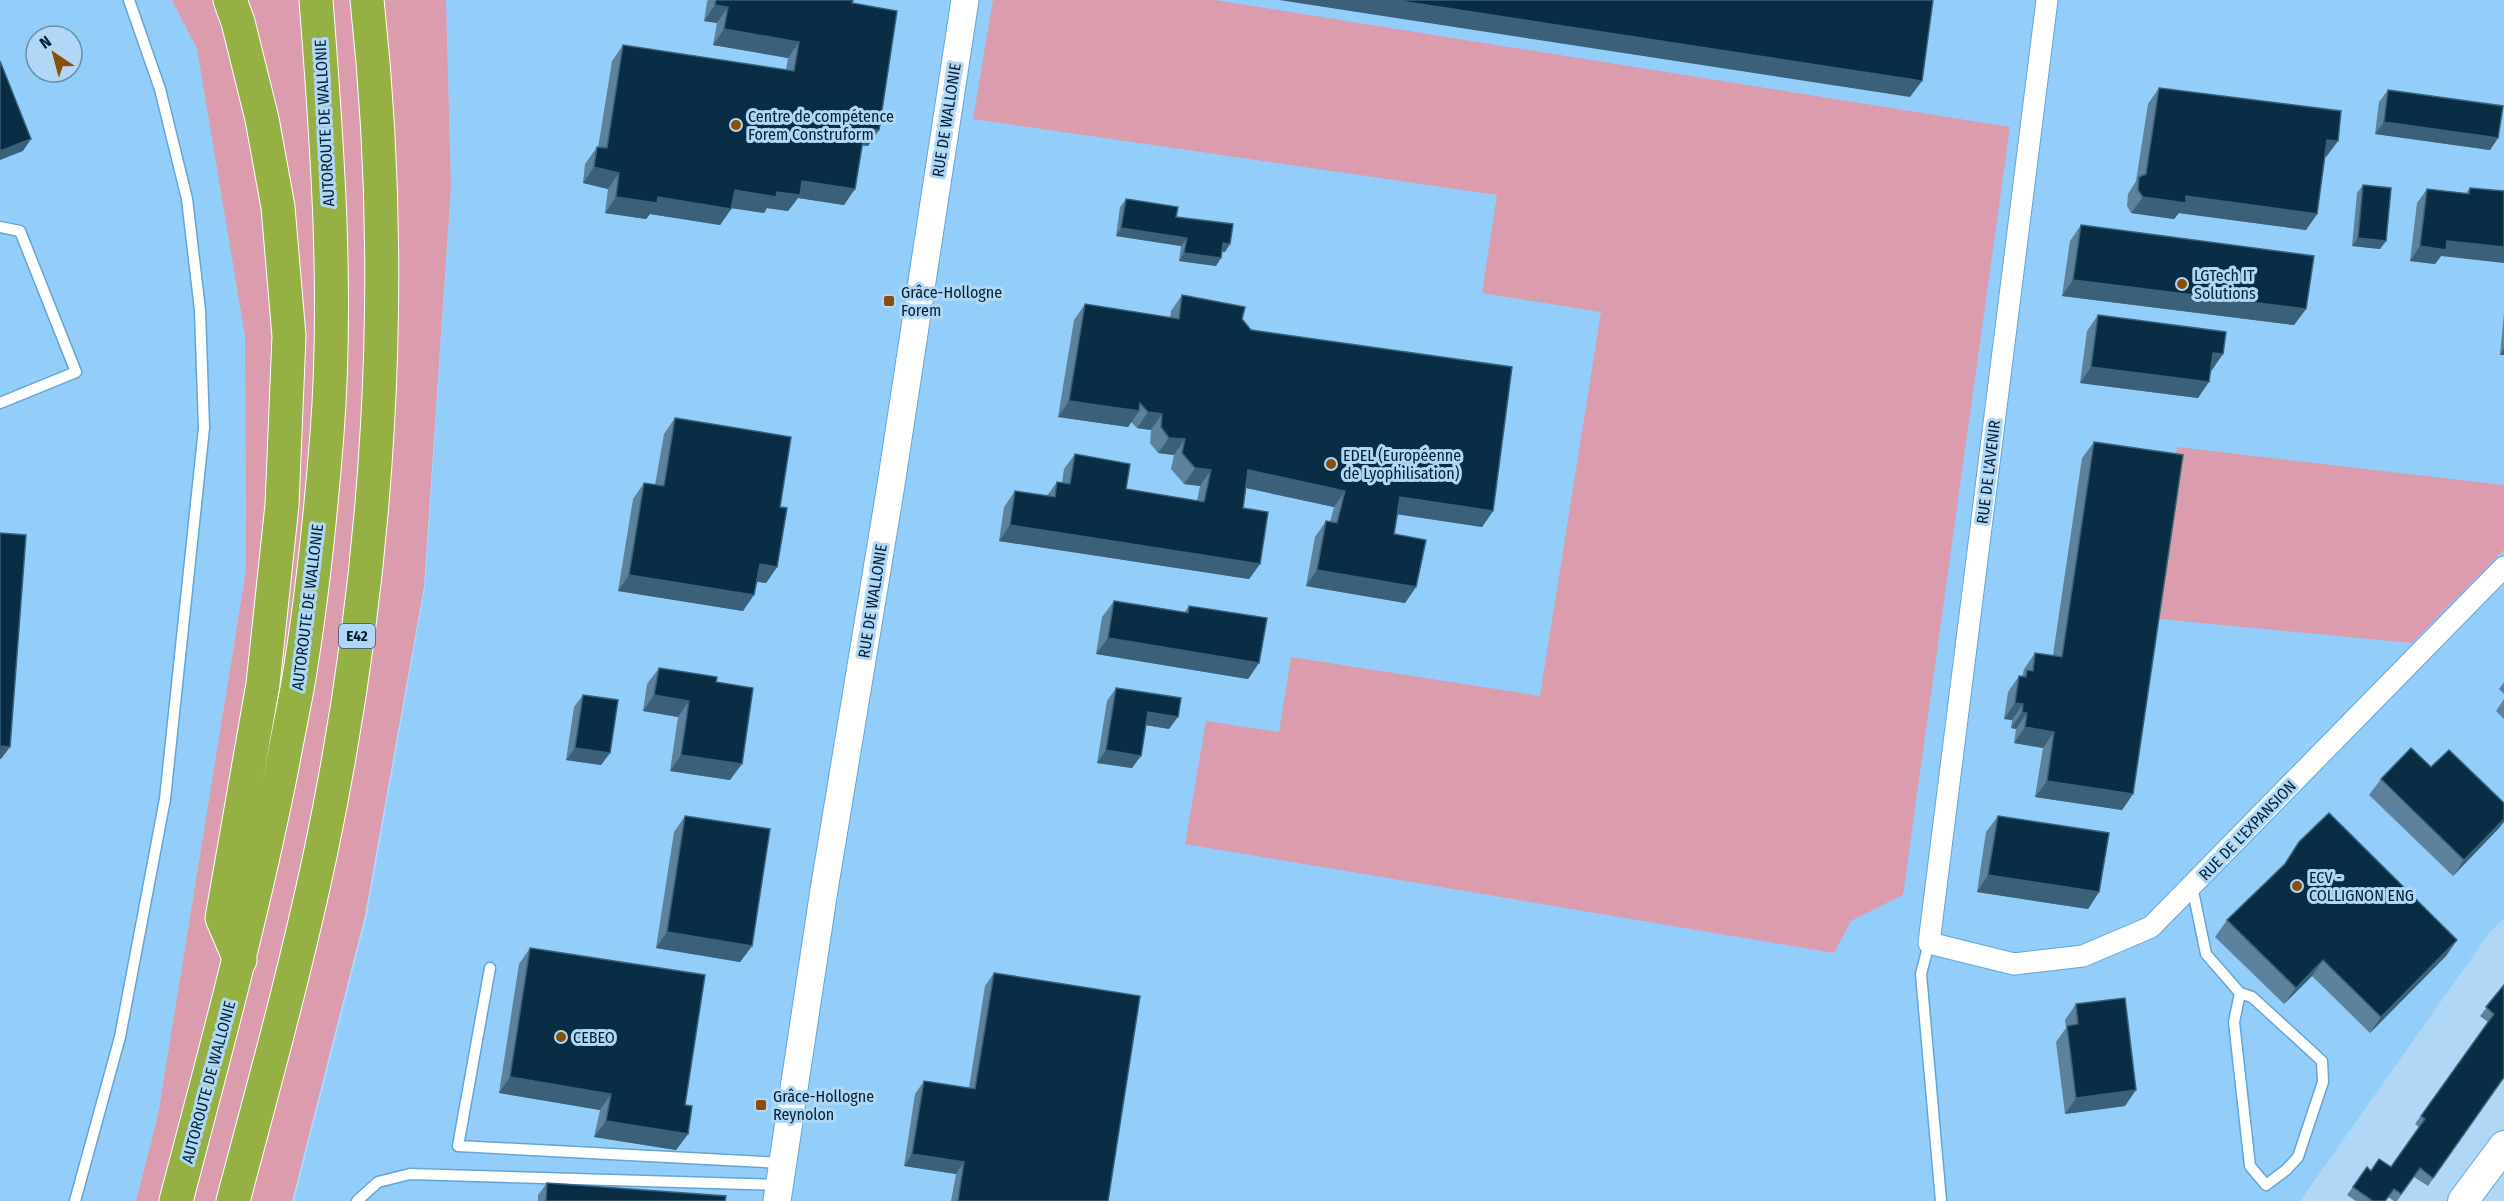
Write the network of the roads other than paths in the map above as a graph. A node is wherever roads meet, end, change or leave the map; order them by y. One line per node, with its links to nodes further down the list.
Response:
1 (129, 0): 17 (lane)
2 (230, 0): 12 (highway)
3 (316, 0): 12 (highway, AUTOROUTE DE WALLONIE)
4 (367, 0): 19 (highway, E42)
5 (964, 0): 16 (street, RUE DE WALLONIE)
6 (2047, 0): 11 (street, RUE DE L'AVENIR)
7 (0, 227): 8 (lane)
8 (0, 403)
9 (2504, 567): 10 (street, RUE DE L'EXPANSION)
10 (2192, 886): 11 (street, RUE DE L'EXPANSION); 14 (lane)
11 (1929, 943): 21 (lane)
12 (240, 960): 18 (highway, AUTOROUTE DE WALLONIE)
13 (490, 968): 16 (lane)
14 (2240, 993): 14 (lane)
15 (2504, 1146): 22 (main road)
16 (780, 1183): 20 (lane)
17 (75, 1201)
18 (176, 1201)
19 (233, 1201)
20 (357, 1201)
21 (1941, 1201)
22 (2463, 1201)

